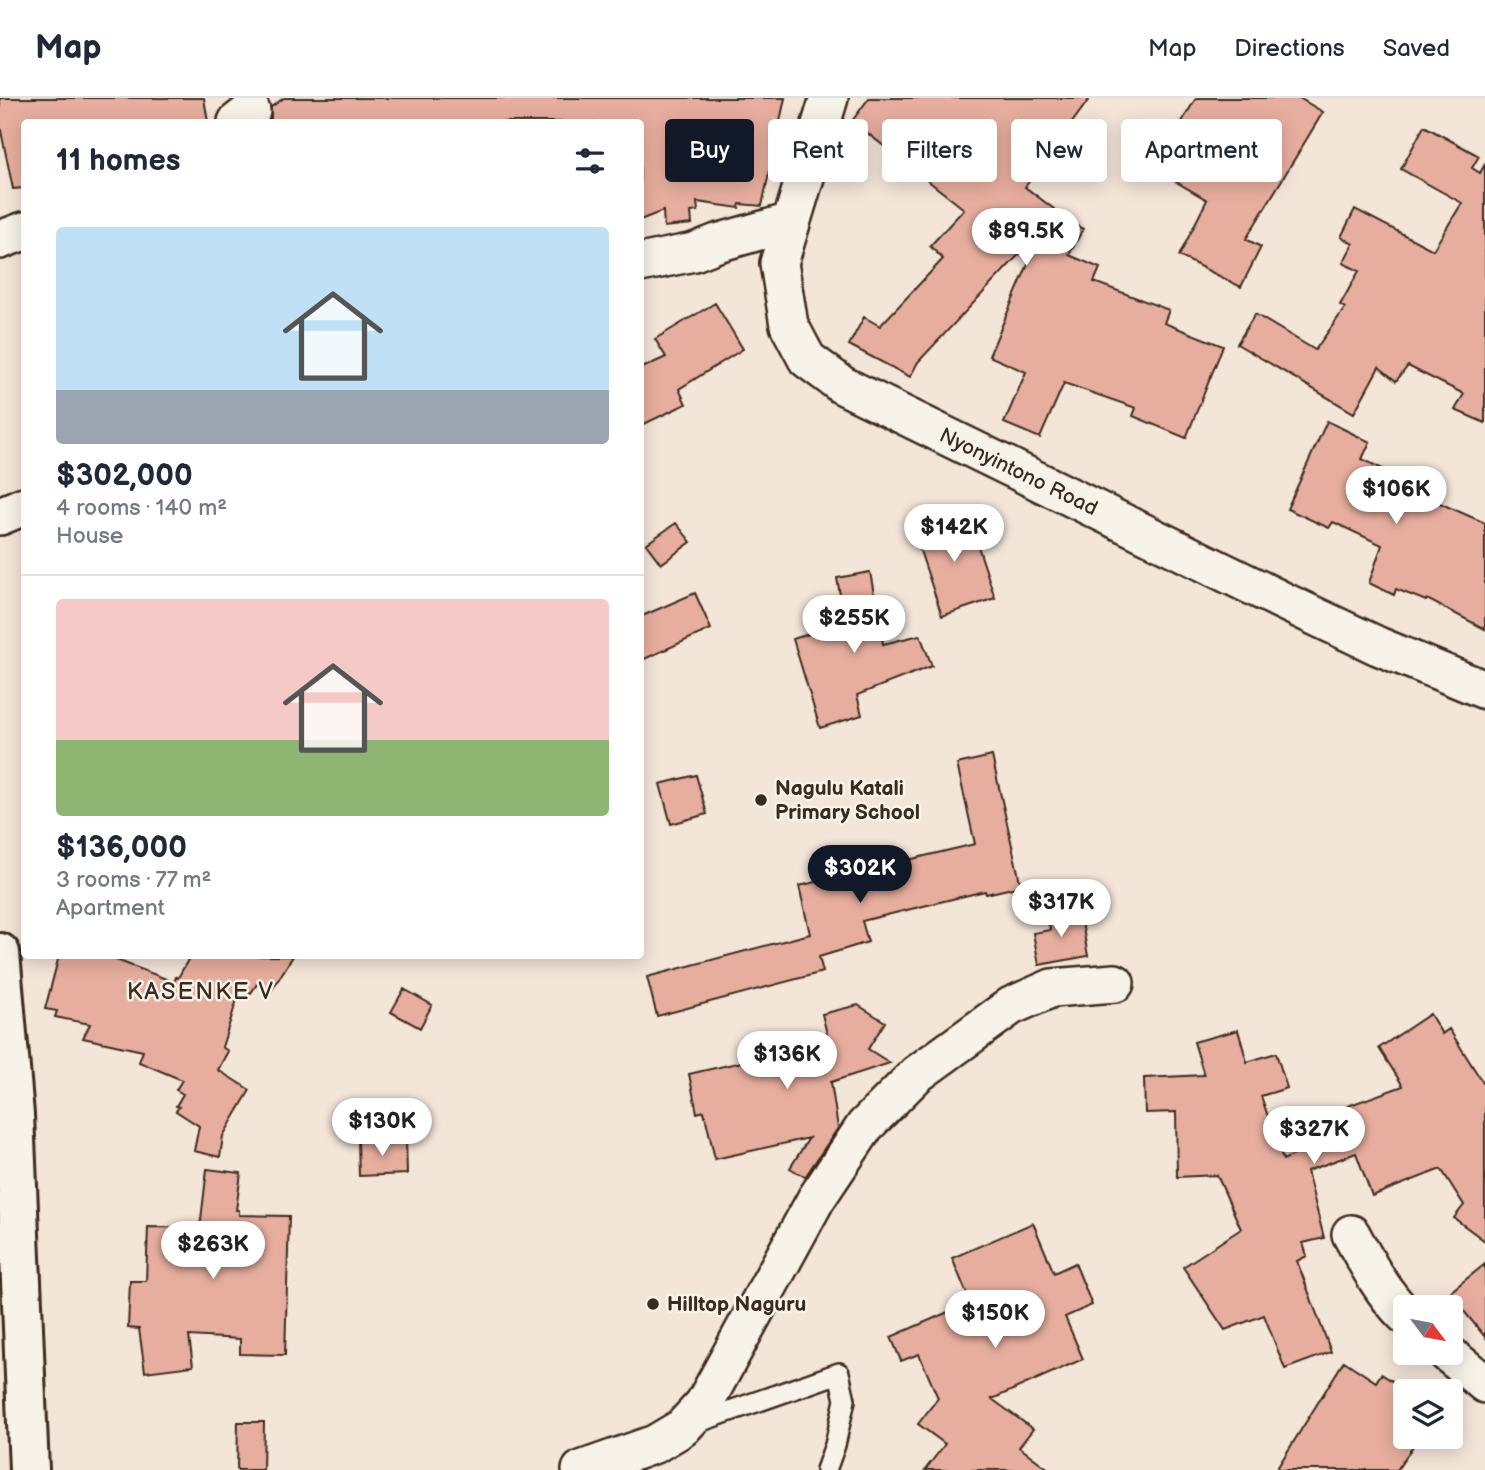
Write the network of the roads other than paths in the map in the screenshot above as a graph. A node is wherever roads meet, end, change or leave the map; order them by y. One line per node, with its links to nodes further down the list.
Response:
1 (829, 98): 2 (street, Nyonyintono Road)
2 (791, 222): 5 (street); 8 (street, Nyonyintono Road)
3 (21, 232): 4 (street)
4 (0, 240)
5 (644, 262)
6 (21, 507): 7 (street)
7 (0, 516)
8 (1485, 690)
9 (0, 953): 16 (street)
10 (1115, 983): 15 (street)
11 (1351, 1234): 12 (street)
12 (1393, 1302)
13 (1462, 1365): 14 (street)
14 (1485, 1384)
15 (682, 1428): 17 (street); 18 (lane)
16 (29, 1470)
17 (581, 1470)
18 (825, 1470)

